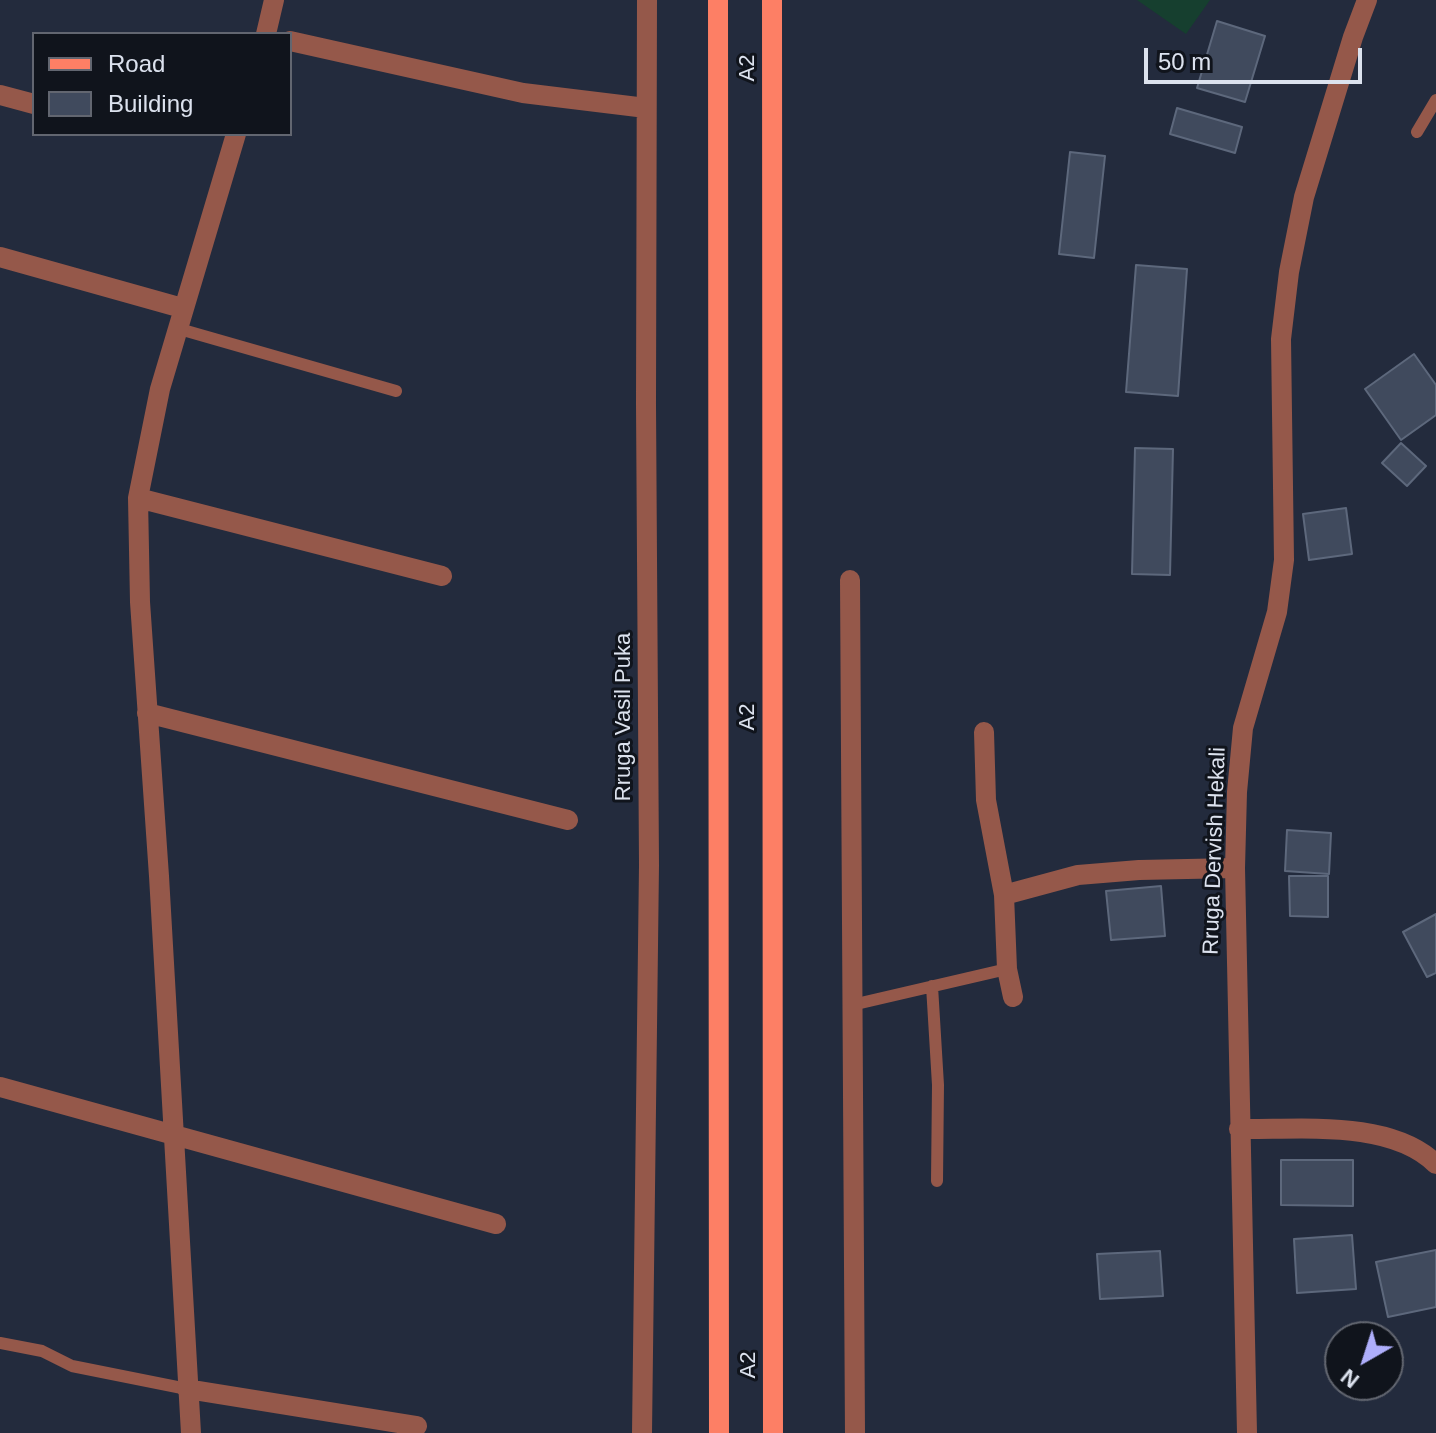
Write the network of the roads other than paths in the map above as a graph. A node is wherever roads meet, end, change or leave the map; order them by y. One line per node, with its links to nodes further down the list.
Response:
1 (274, 0): 6 (street)
2 (647, 0): 11 (street, Rruga Vasil Puka)
3 (718, 0): 40 (main road, A2)
4 (772, 0): 41 (main road, A2)
5 (1367, 0): 23 (street, Rruga Dervish Hekali)
6 (266, 32)
7 (292, 41): 11 (street)
8 (0, 95): 10 (street)
9 (1436, 100): 12 (lane)
10 (32, 103)
11 (646, 108): 39 (street, Rruga Vasil Puka)
12 (1417, 132)
13 (235, 136): 15 (street)
14 (0, 257): 15 (street)
15 (179, 318): 16 (lane); 17 (street)
16 (396, 391)
17 (138, 498): 18 (street); 20 (street)
18 (442, 576)
19 (850, 580): 28 (street)
20 (147, 713): 22 (street); 31 (street)
21 (984, 732): 24 (street)
22 (568, 820)
23 (1235, 868): 24 (street); 30 (street, Rruga Dervish Hekali)
24 (1004, 895): 25 (street)
25 (1007, 969): 26 (lane); 27 (street)
26 (932, 986): 28 (lane); 33 (lane)
27 (1013, 997)
28 (852, 1005): 42 (street)
29 (0, 1087): 31 (street)
30 (1239, 1129): 32 (street); 43 (street, Rruga Dervish Hekali)
31 (173, 1133): 34 (street); 36 (street)
32 (1436, 1164)
33 (937, 1181)
34 (496, 1224)
35 (0, 1343): 36 (lane)
36 (187, 1389): 37 (street); 38 (street)
37 (417, 1426)
38 (191, 1433)
39 (642, 1433)
40 (719, 1433)
41 (773, 1433)
42 (855, 1433)
43 (1247, 1433)

